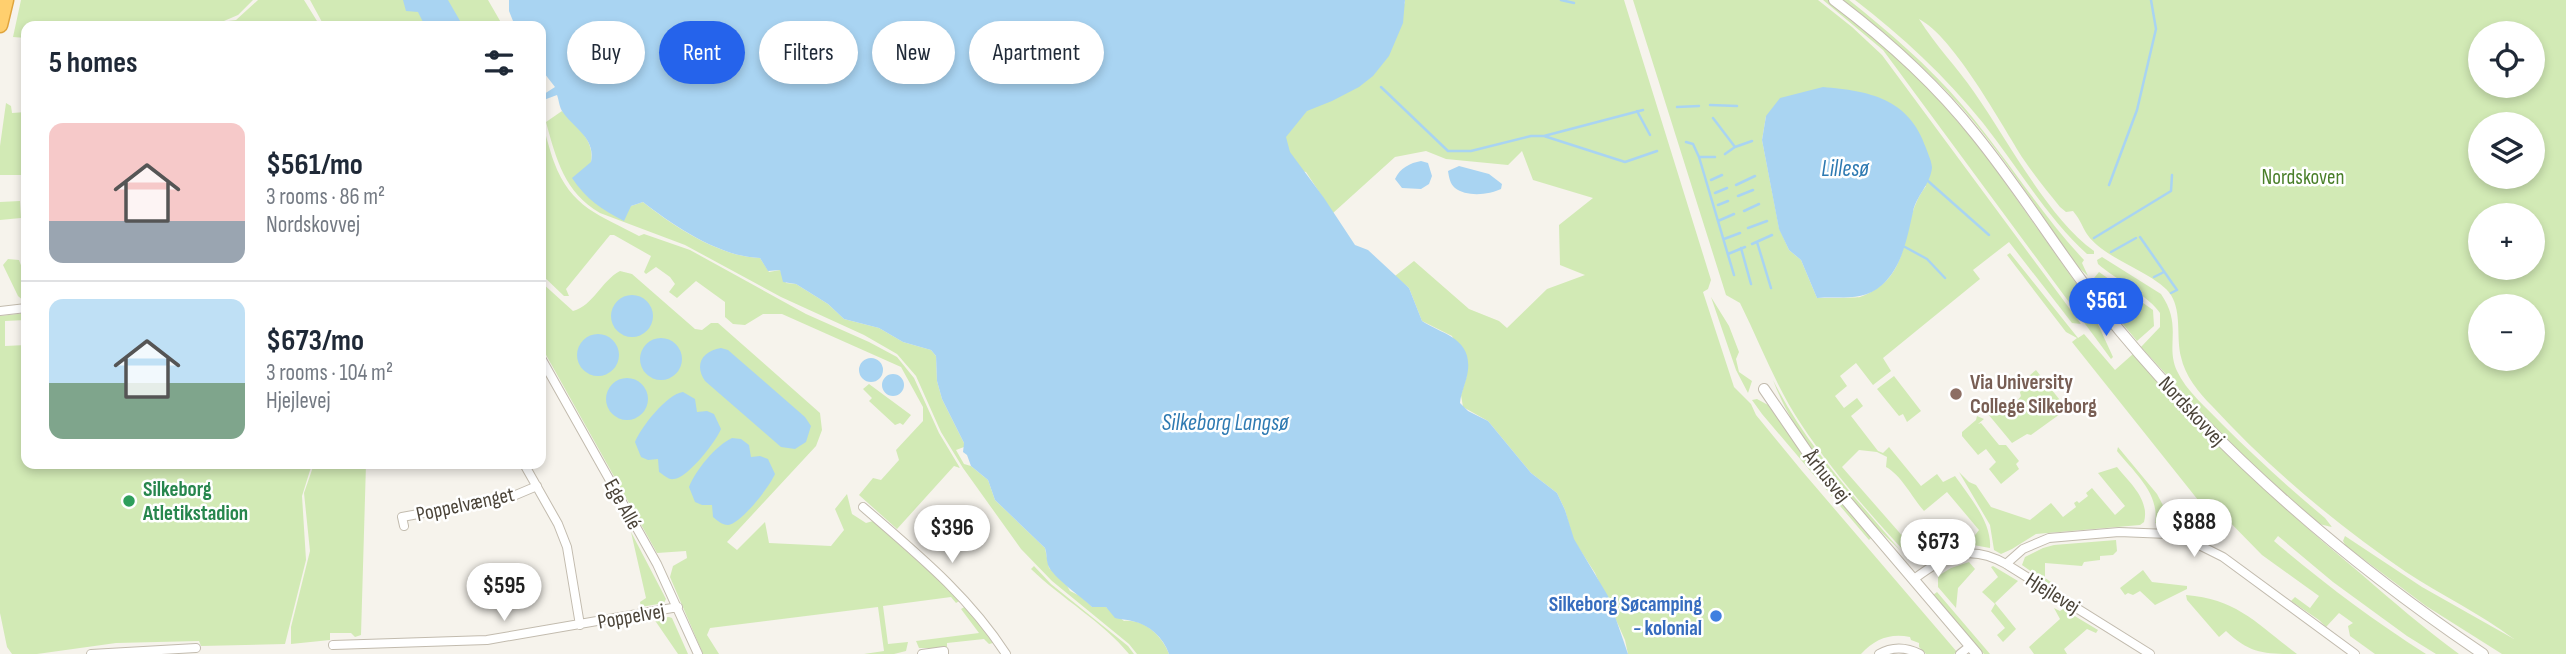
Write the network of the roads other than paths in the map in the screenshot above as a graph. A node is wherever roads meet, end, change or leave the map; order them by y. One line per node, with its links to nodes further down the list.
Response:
1 (6, 0): 3 (highway)
2 (1834, 0): 30 (street, Nordskovvej)
3 (0, 25)
4 (21, 309): 5 (street)
5 (0, 311)
6 (546, 367): 14 (street, Ege Allé)
7 (1764, 389): 13 (street, Århusvej)
8 (527, 469): 9 (street)
9 (537, 486): 11 (street, Poppelvænget); 15 (street)
10 (863, 507): 24 (street)
11 (404, 526)
12 (2006, 564): 13 (street, Hjejlevej); 28 (street, Hjejlevej); 29 (street)
13 (1914, 579): 18 (street, Århusvej)
14 (678, 607): 15 (street, Poppelvej); 21 (street, Ege Allé)
15 (580, 625): 16 (street, Poppelvej)
16 (333, 645)
17 (196, 648): 19 (street)
18 (1974, 650): 27 (street)
19 (114, 653): 20 (street)
20 (91, 654)
21 (698, 654)
22 (922, 654): 23 (street)
23 (944, 654)
24 (1006, 654)
25 (1879, 654): 26 (street)
26 (1920, 654)
27 (1960, 654)
28 (2150, 654)
29 (2355, 654)
30 (2483, 654)

